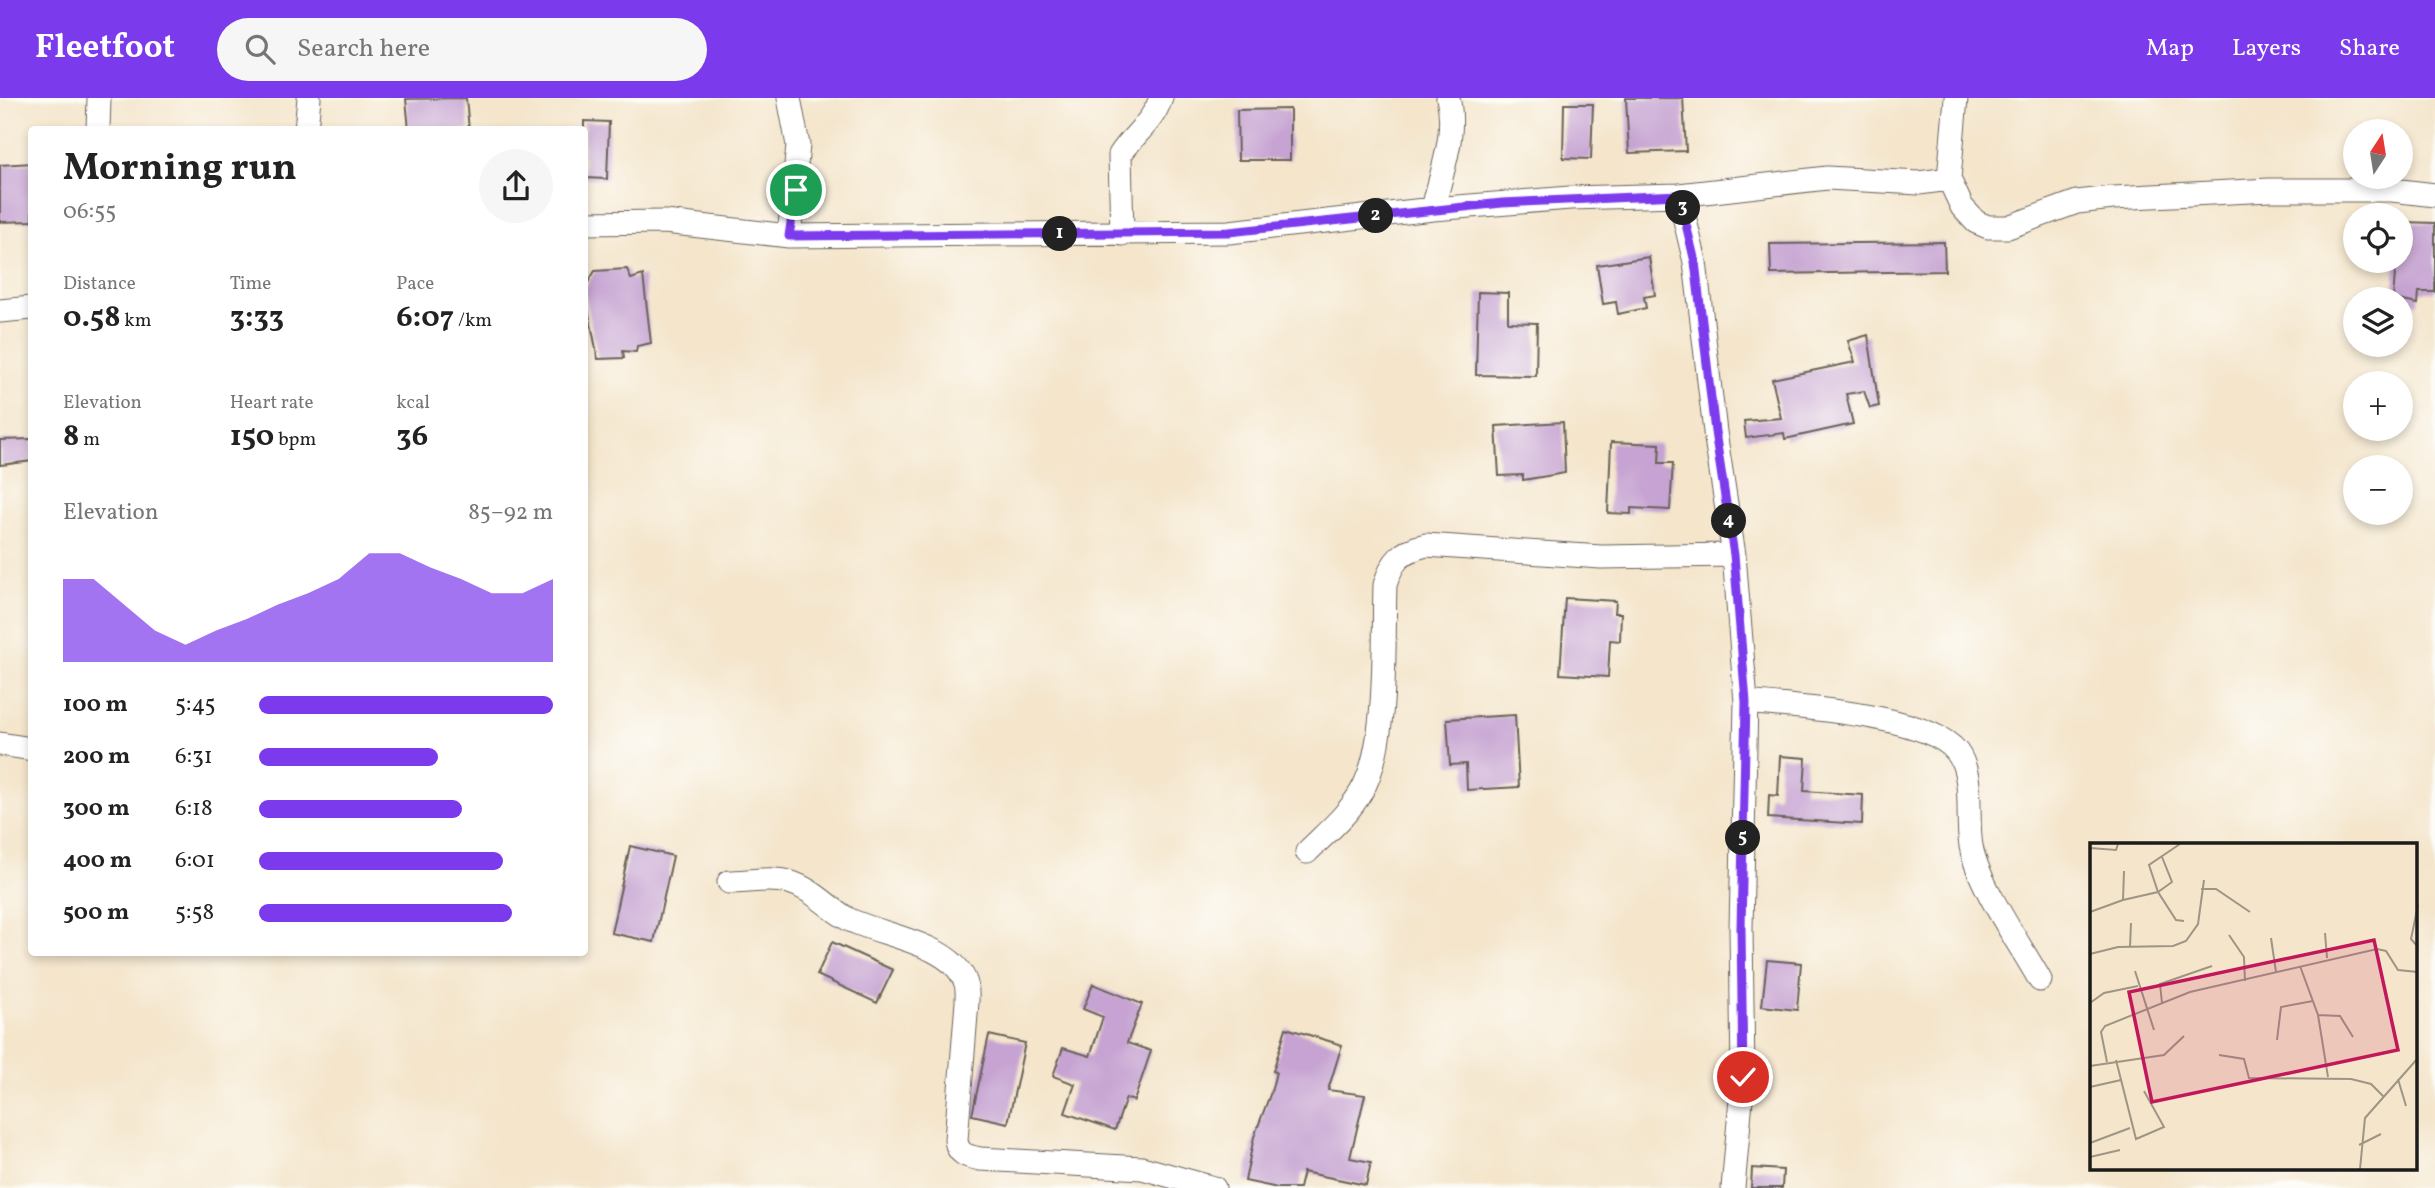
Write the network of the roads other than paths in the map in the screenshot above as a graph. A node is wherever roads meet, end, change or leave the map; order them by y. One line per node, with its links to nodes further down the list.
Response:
1 (99, 98): 7 (street)
2 (309, 98): 8 (street)
3 (789, 98): 15 (street)
4 (1161, 98): 14 (street)
5 (1448, 98): 12 (street)
6 (1956, 98): 9 (street)
7 (98, 126)
8 (306, 126)
9 (1949, 180): 10 (street); 11 (street)
10 (1679, 195): 12 (street); 18 (street)
11 (2435, 195)
12 (1433, 209): 14 (street)
13 (588, 223): 15 (street)
14 (1122, 234): 15 (street)
15 (789, 236)
16 (28, 308): 17 (street)
17 (0, 311)
18 (1734, 555): 19 (street); 22 (street)
19 (1746, 702): 24 (street); 26 (street)
20 (0, 744): 21 (street)
21 (28, 748)
22 (1307, 852)
23 (729, 882): 25 (street)
24 (2040, 980)
25 (1214, 1188)
26 (1733, 1188)

